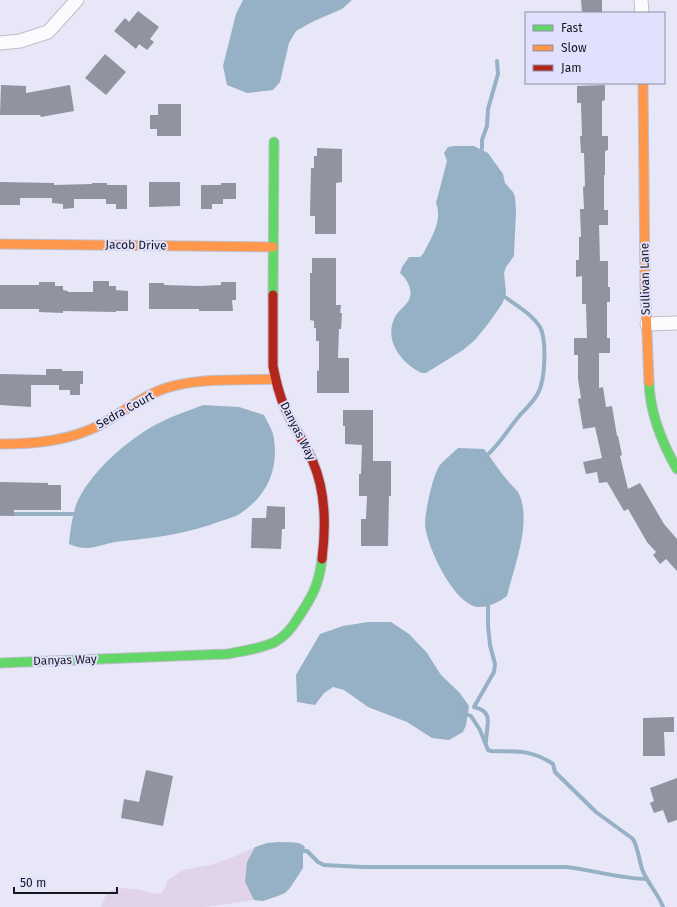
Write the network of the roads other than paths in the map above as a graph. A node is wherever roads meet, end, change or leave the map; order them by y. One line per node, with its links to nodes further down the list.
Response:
1 (77, 0): 4 (street)
2 (641, 0): 3 (street)
3 (642, 12)
4 (0, 43)
5 (643, 84): 10 (street, Sullivan Lane)
6 (274, 142): 8 (street, Danyas Way)
7 (0, 244): 8 (street, Jacob Drive)
8 (273, 246): 11 (street, Danyas Way)
9 (677, 323): 10 (street)
10 (647, 324): 13 (street, Sullivan Lane)
11 (275, 379): 12 (street, Sedra Court); 14 (street, Danyas Way)
12 (0, 444)
13 (677, 469)
14 (0, 663)

